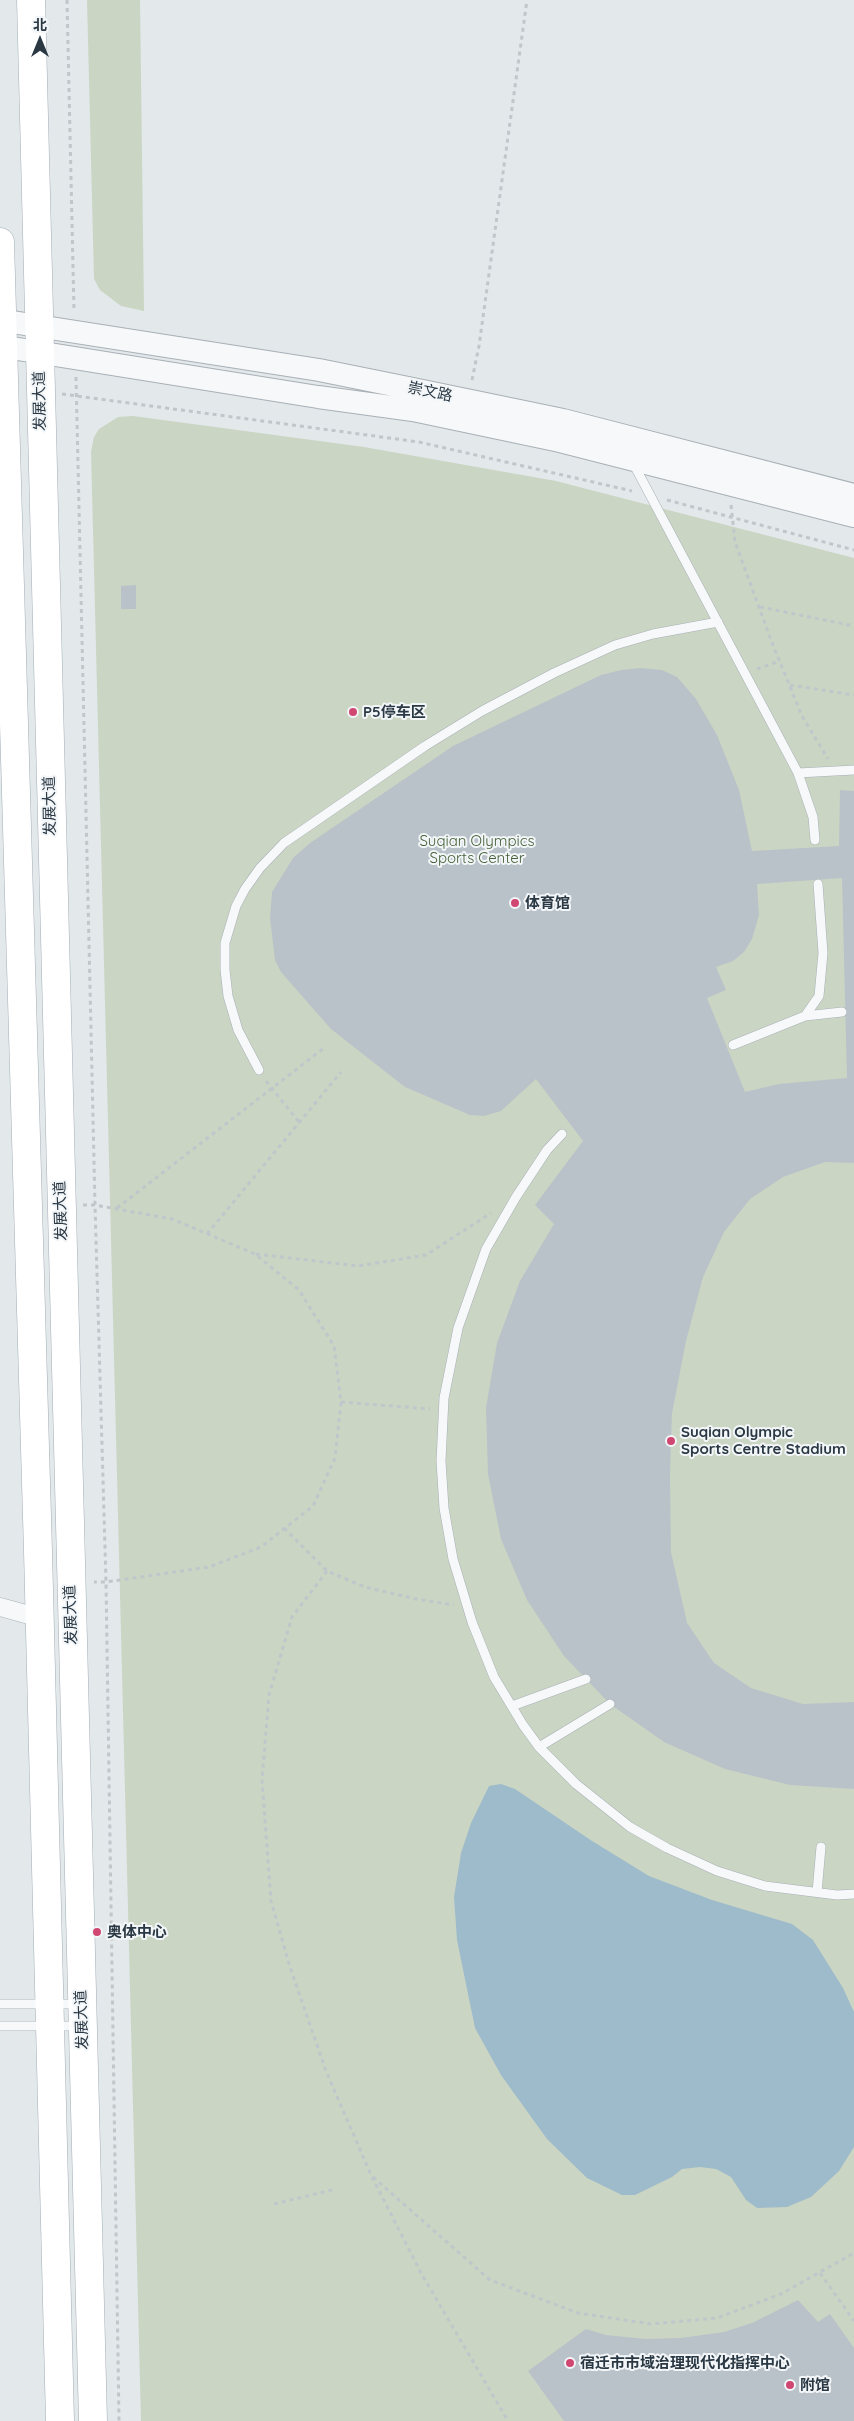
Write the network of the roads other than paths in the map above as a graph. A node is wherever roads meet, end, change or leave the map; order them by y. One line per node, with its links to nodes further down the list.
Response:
1 (30, 0): 3 (main road, 发展大道)
2 (0, 242): 4 (main road, 发展大道)
3 (39, 326): 4 (street, 崇文路); 5 (main road, 发展大道); 7 (street, 崇文路)
4 (2, 333): 5 (street, 崇文路); 20 (main road, 发展大道)
5 (39, 352): 6 (street, 崇文路); 30 (main road, 发展大道)
6 (631, 458): 8 (street, 崇文路); 9 (lane)
7 (854, 495)
8 (854, 516)
9 (718, 622): 11 (lane); 17 (lane)
10 (854, 770): 11 (lane)
11 (798, 773): 12 (lane)
12 (815, 840)
13 (818, 884): 15 (lane)
14 (842, 1012): 15 (lane)
15 (805, 1016): 16 (lane)
16 (733, 1045)
17 (259, 1070)
18 (562, 1134): 23 (lane)
19 (0, 1607): 20 (street)
20 (40, 1618): 29 (main road, 发展大道)
21 (586, 1679): 23 (lane)
22 (610, 1704): 24 (lane)
23 (512, 1706): 24 (lane)
24 (539, 1747): 26 (lane)
25 (821, 1847): 26 (lane)
26 (818, 1892): 27 (lane)
27 (854, 1894)
28 (0, 2004): 29 (lane)
29 (50, 2015): 30 (lane); 30 (lane); 31 (lane); 32 (main road, 发展大道)
30 (82, 2015): 33 (main road, 发展大道)
31 (0, 2026)
32 (60, 2421)
33 (93, 2421)

